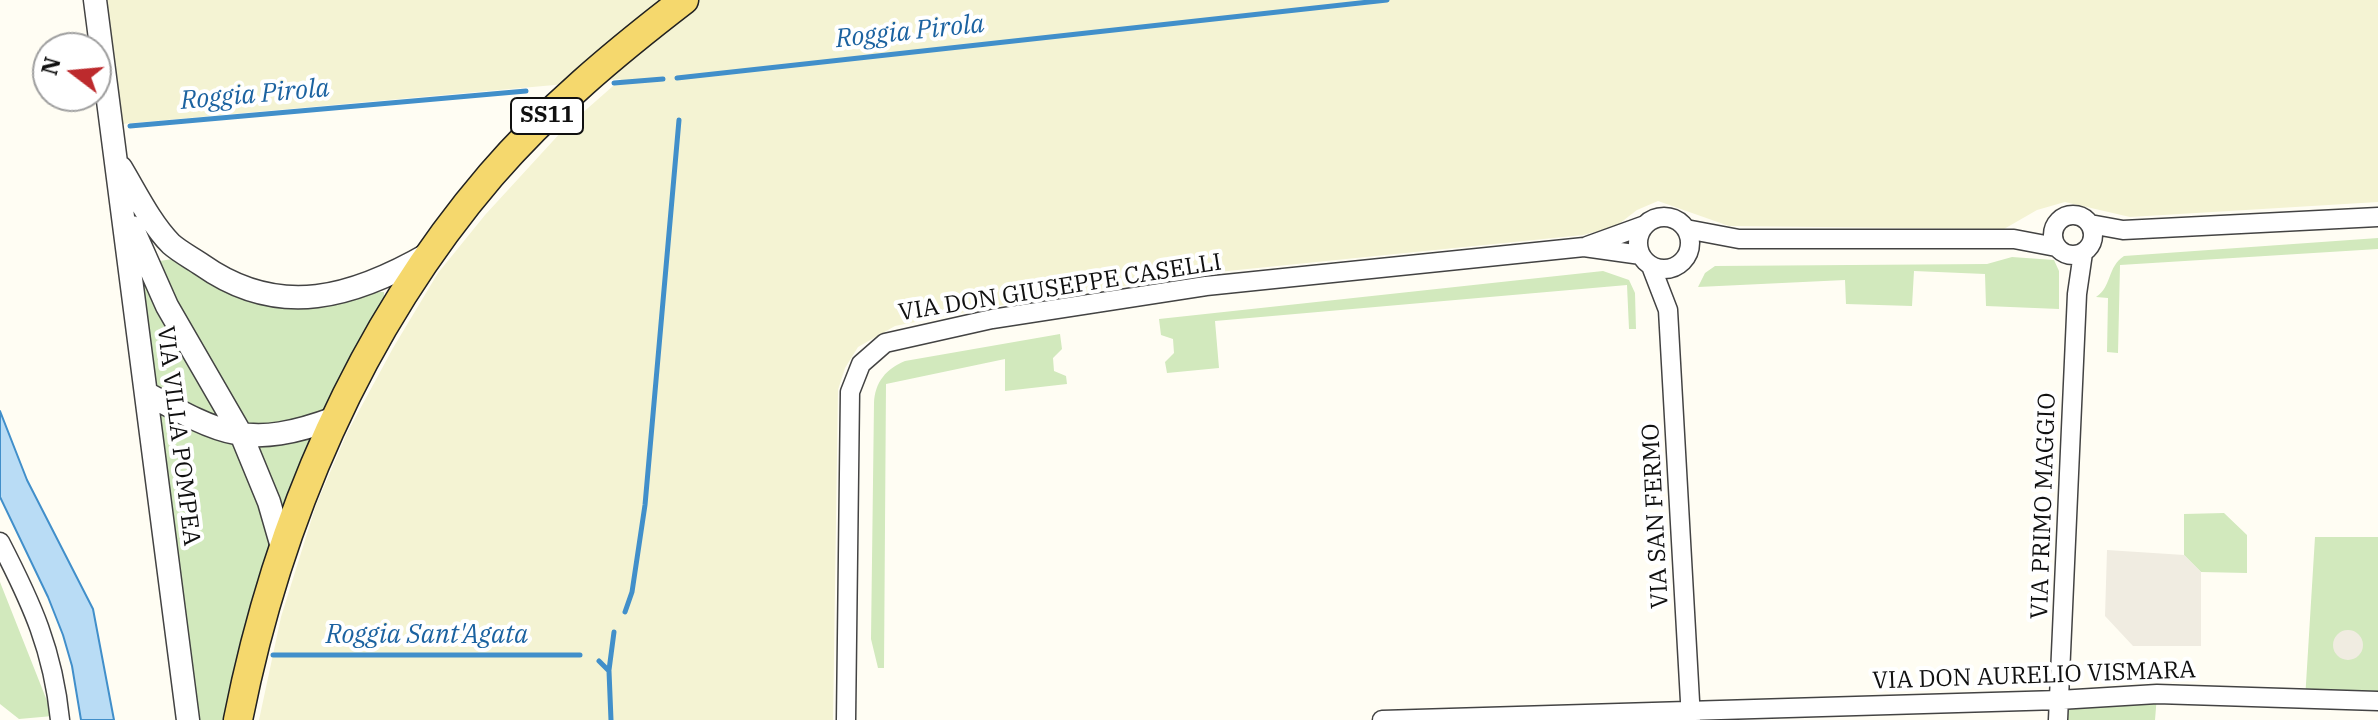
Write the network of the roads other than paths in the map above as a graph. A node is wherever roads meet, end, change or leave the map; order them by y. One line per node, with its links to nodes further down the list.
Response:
1 (95, 0): 3 (street, VIA VILLA POMPEA)
2 (684, 0): 13 (main road, SS11)
3 (116, 159): 13 (street); 14 (street, VIA VILLA POMPEA)
4 (2378, 217): 10 (street)
5 (1645, 225): 7 (street); 11 (street, VIA DON GIUSEPPE CASELLI); 16 (street)
6 (2054, 226): 9 (street); 10 (street); 12 (street, VIA PRIMO MAGGIO)
7 (1686, 229): 8 (street); 15 (street)
8 (1739, 239): 9 (street); 15 (street)
9 (2014, 239): 12 (street)
10 (2089, 239): 12 (street); 17 (street, VIA PRIMO MAGGIO)
11 (1584, 247): 16 (street, VIA DON GIUSEPPE CASELLI); 31 (street, VIA DON GIUSEPPE CASELLI)
12 (2059, 249): 17 (street, VIA PRIMO MAGGIO)
13 (431, 253): 20 (main road, SS11)
14 (137, 258): 19 (street, VIA VILLA POMPEA); 21 (street)
15 (1684, 258): 16 (street); 18 (street)
16 (1646, 260): 18 (street)
17 (2077, 294): 24 (street, VIA PRIMO MAGGIO)
18 (1668, 310): 26 (street, VIA SAN FERMO)
19 (146, 393): 21 (street); 29 (street, VIA VILLA POMPEA)
20 (335, 418): 21 (street); 23 (main road)
21 (241, 434): 23 (street)
22 (0, 542): 28 (street)
23 (282, 547): 30 (main road)
24 (2059, 700): 25 (street, VIA DON AURELIO VISMARA); 26 (street, VIA DON AURELIO VISMARA); 33 (street, VIA PRIMO MAGGIO)
25 (2378, 701)
26 (1691, 715): 27 (street, VIA DON AURELIO VISMARA)
27 (1453, 719): 32 (street, VIA DON AURELIO VISMARA)
28 (60, 720)
29 (188, 720)
30 (238, 720)
31 (846, 720)
32 (1382, 720)
33 (2058, 720)

